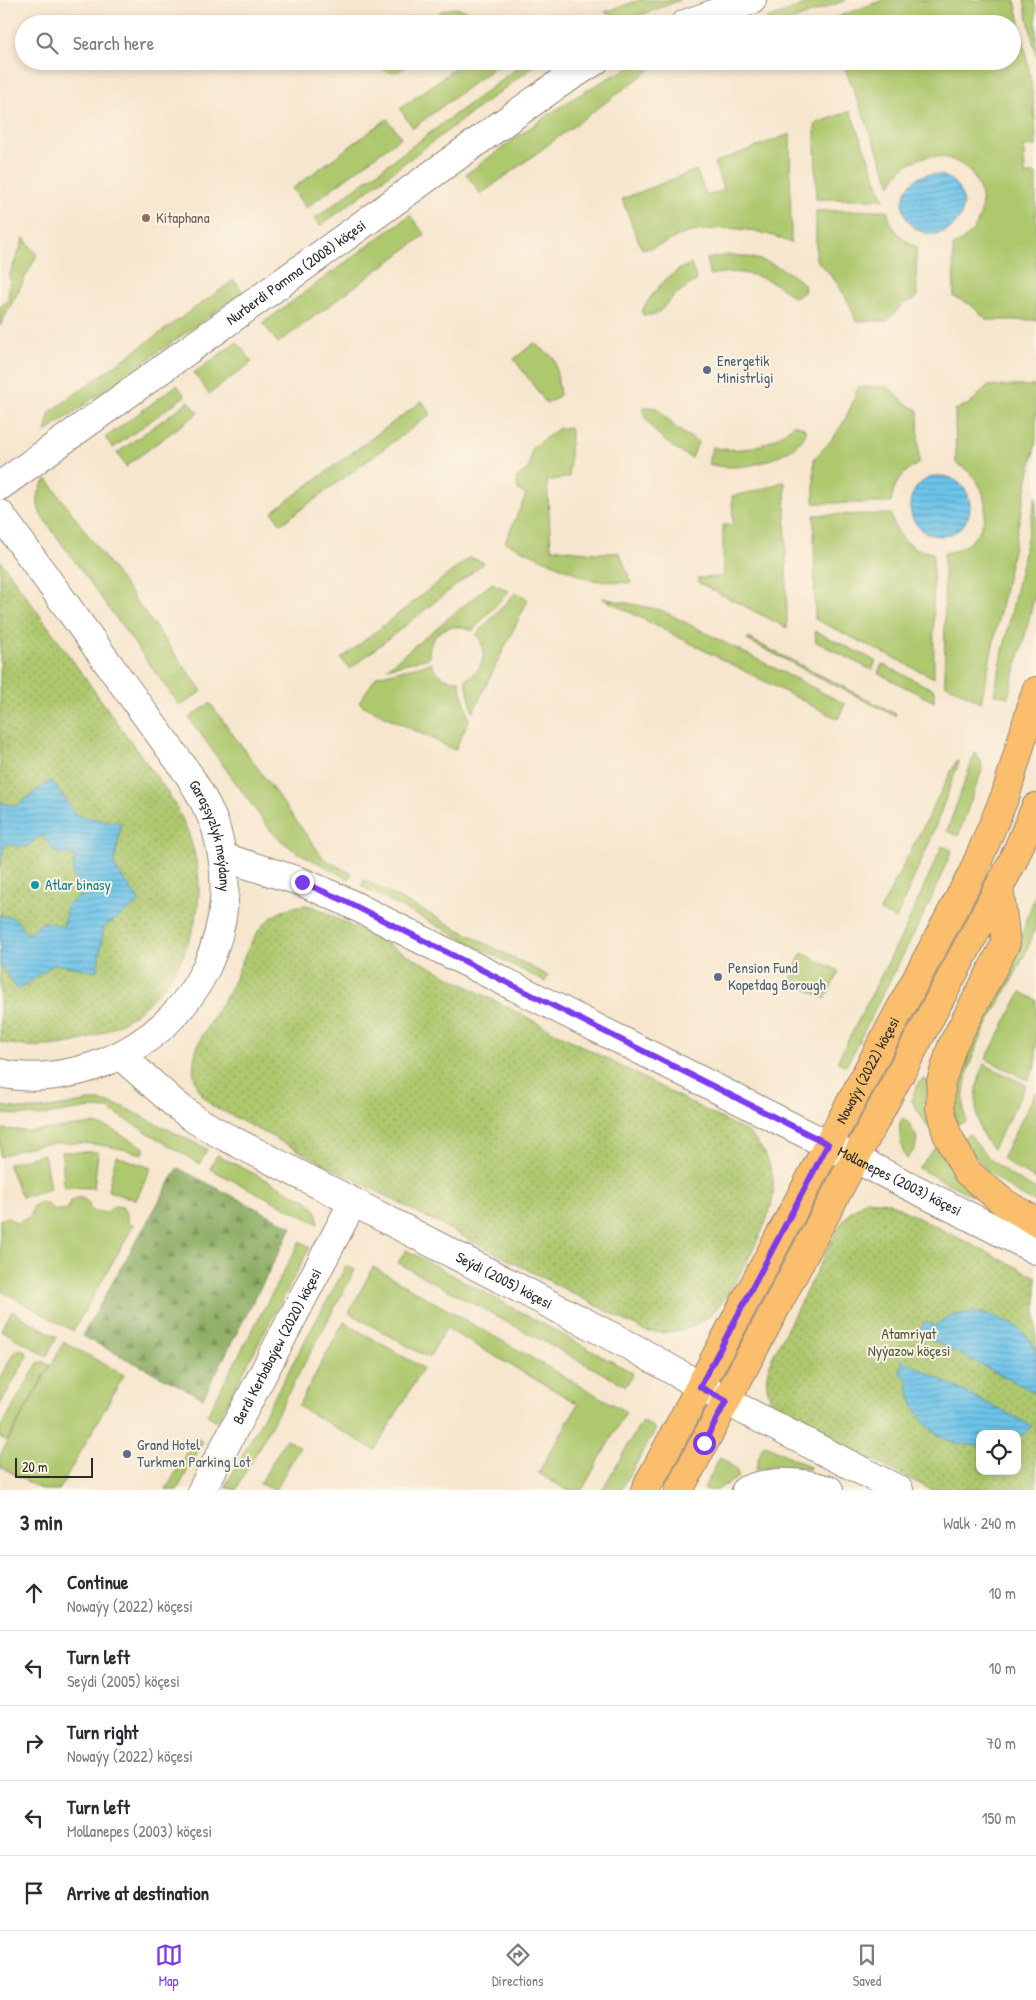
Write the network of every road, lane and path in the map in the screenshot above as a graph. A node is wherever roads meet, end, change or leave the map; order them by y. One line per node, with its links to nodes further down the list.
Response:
1 (752, 0): 2 (street)
2 (710, 15)
3 (580, 70): 4 (street, Nurberdi Pomma (2008) köçesi)
4 (0, 486)
5 (0, 514): 9 (street, Garaşsyzlyk meýdany)
6 (1036, 691): 7 (main road, Nowaýy (2022) köçesi)
7 (1006, 794): 8 (street); 13 (main road, Nowaýy (2022) köçesi)
8 (1036, 806): 10 (main road, Nowaýy (2022) köçesi)
9 (222, 857): 11 (street, Garaşsyzlyk meýdany); 13 (street, Mollanepes (2003) köçesi)
10 (999, 886): 14 (main road, Nowaýy (2022) köçesi); 16 (main road)
11 (120, 1056): 12 (street, Garaşsyzlyk meýdany); 15 (street, Seýdi (2005) köçesi)
12 (0, 1073)
13 (828, 1144): 14 (street, Mollanepes (2003) köçesi); 18 (main road, Nowaýy (2022) köçesi)
14 (855, 1158): 17 (street, Mollanepes (2003) köçesi); 19 (main road, Nowaýy (2022) köçesi)
15 (354, 1202): 18 (street, Seýdi (2005) köçesi); 20 (street, Berdi Kerbabaýew (2020) köçesi)
16 (1036, 1222)
17 (1036, 1250)
18 (700, 1387): 19 (street, Seýdi (2005) köçesi); 21 (main road, Nowaýy (2022) köçesi)
19 (726, 1401): 22 (main road, Nowaýy (2022) köçesi); 25 (street, Seýdi (2005) köçesi)
20 (202, 1490)
21 (644, 1490)
22 (679, 1490)
23 (746, 1490): 24 (street)
24 (829, 1490)
25 (899, 1490)

